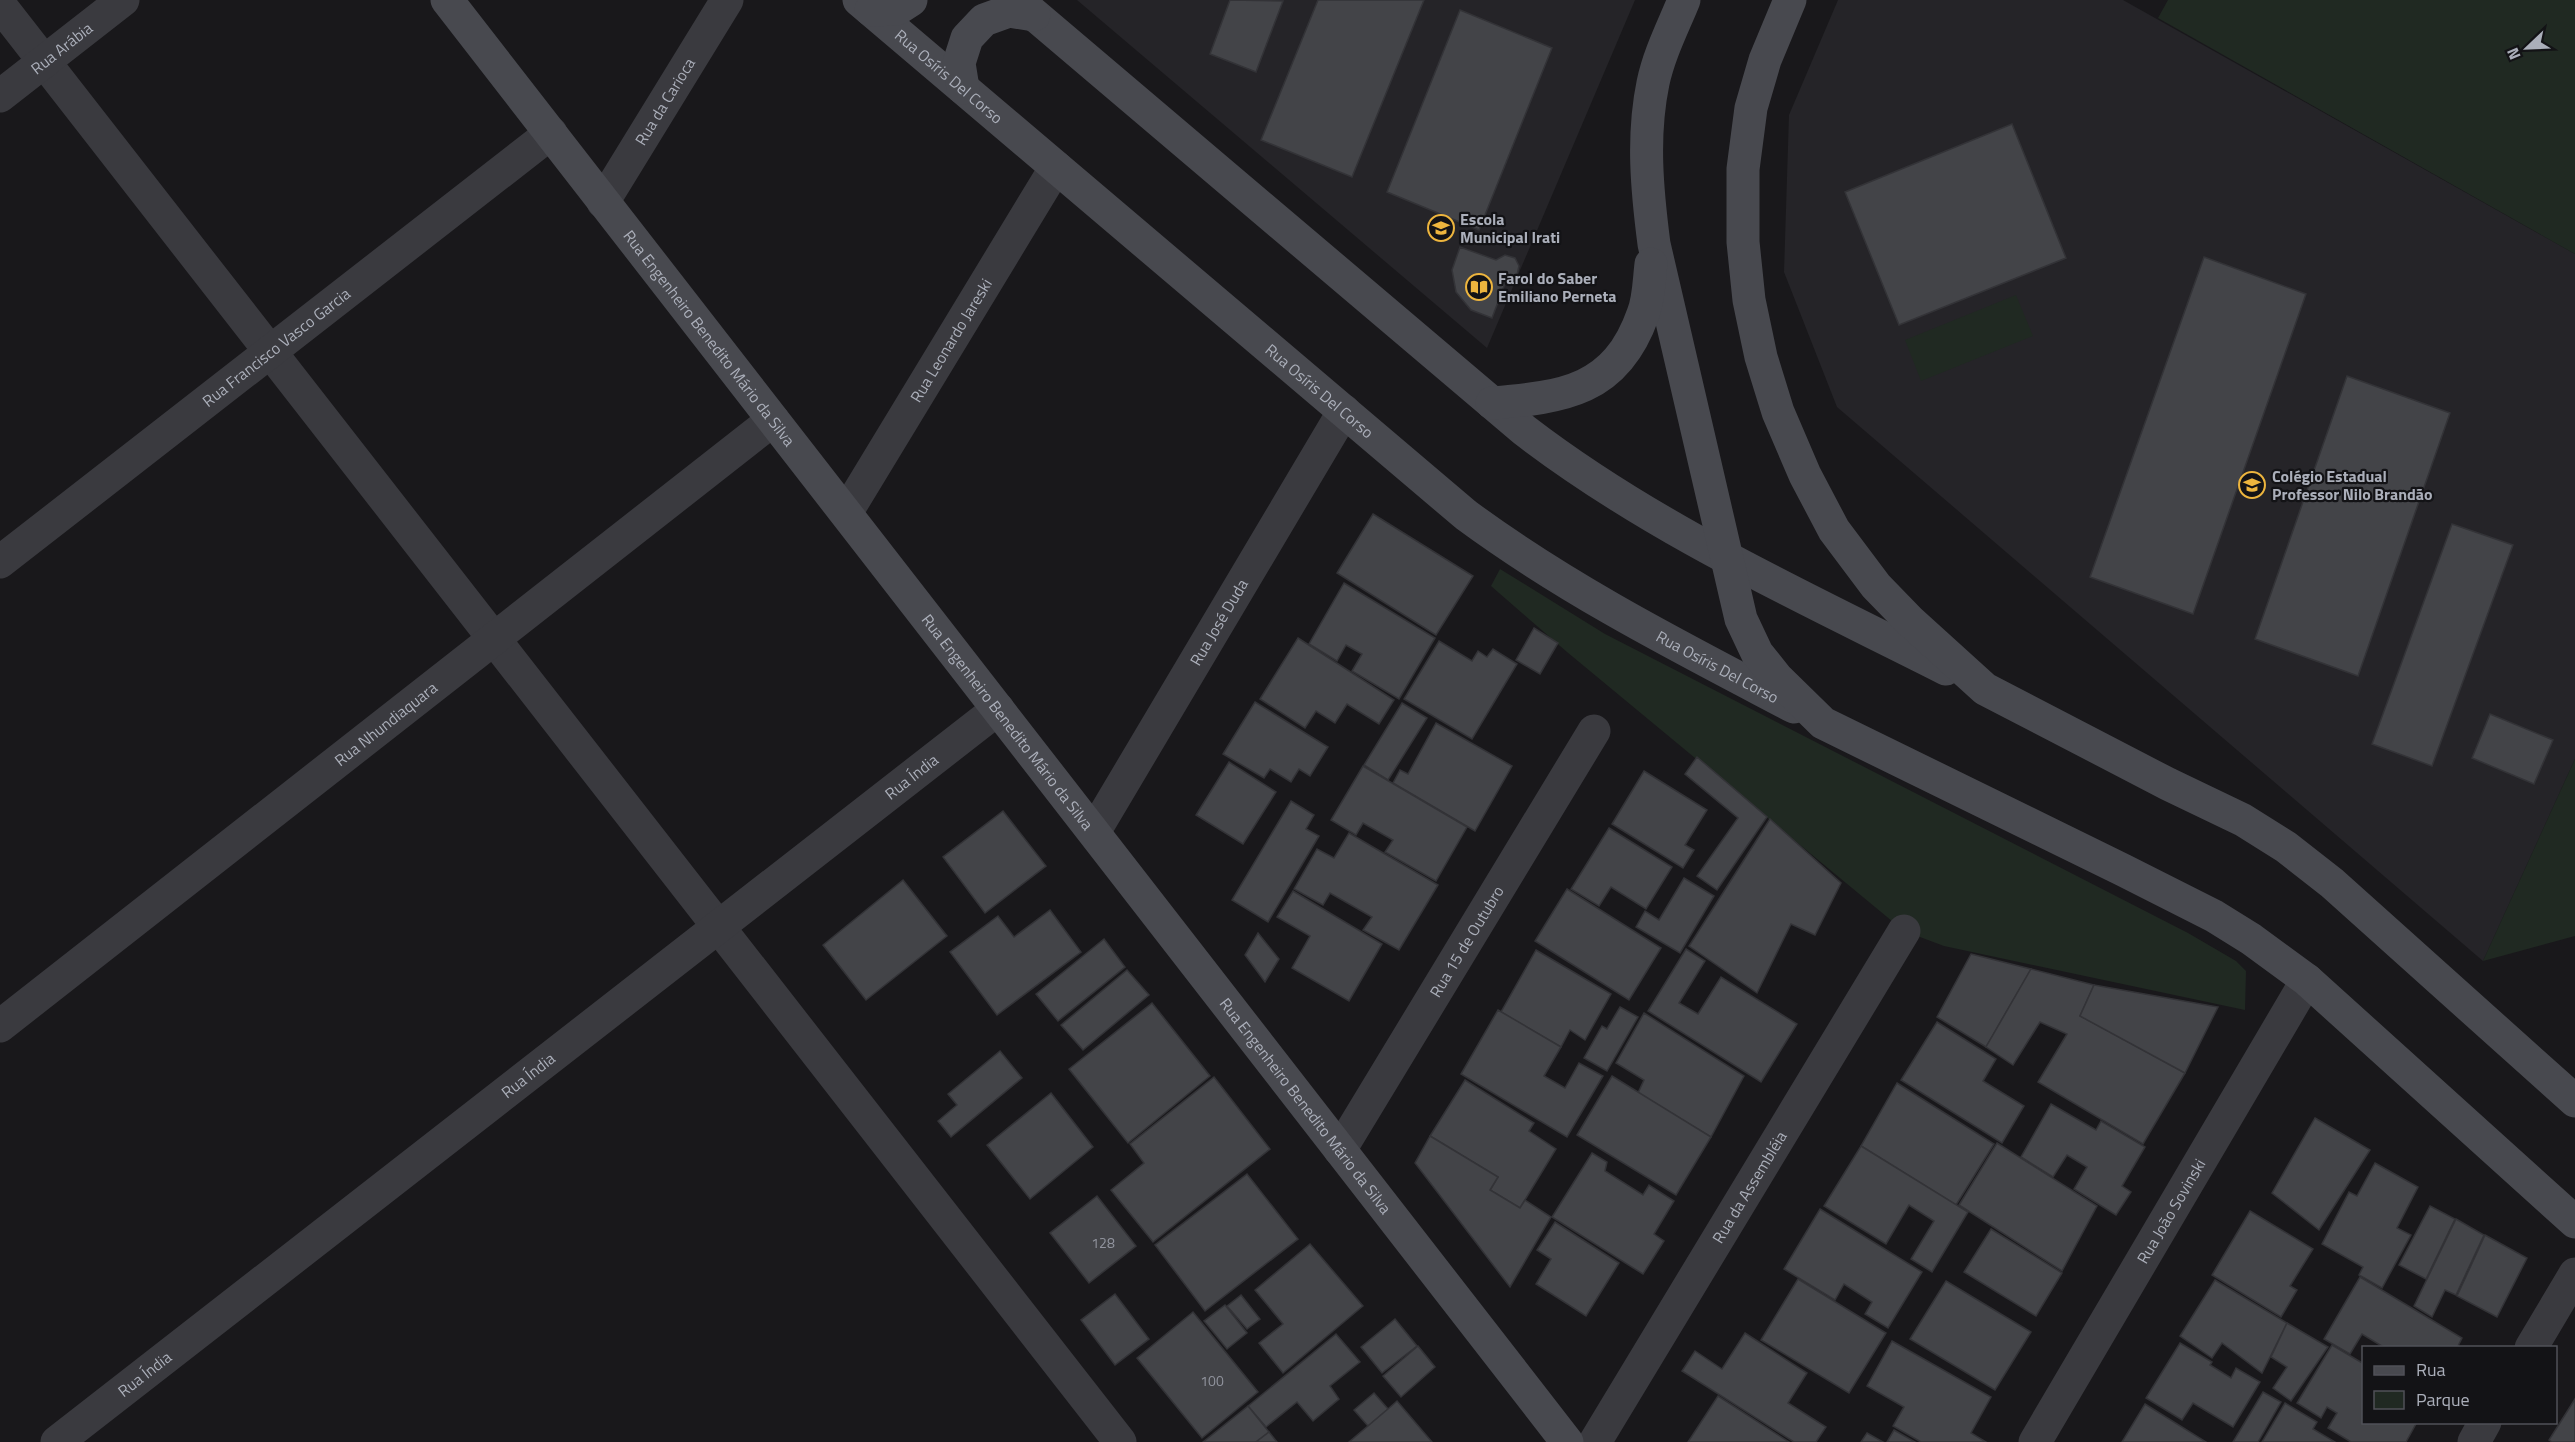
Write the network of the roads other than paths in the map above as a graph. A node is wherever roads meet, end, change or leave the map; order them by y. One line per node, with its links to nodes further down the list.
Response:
1 (123, 0): 10 (street, Rua Arábia)
2 (447, 0): 13 (main road, Rua Engenheiro Benedito Mário da Silva)
3 (727, 0): 15 (street, Rua da Carioca)
4 (912, 0): 8 (main road)
5 (1684, 0): 16 (main road)
6 (1790, 0): 25 (main road)
7 (0, 5): 10 (street)
8 (865, 5): 11 (main road, Rua Osíris Del Corso)
9 (1026, 7): 11 (main road); 18 (main road)
10 (44, 62): 12 (street, Rua Arábia); 17 (street)
11 (963, 88): 14 (main road, Rua Osíris Del Corso)
12 (0, 96)
13 (550, 133): 15 (main road, Rua Engenheiro Benedito Mário da Silva); 17 (street, Rua Francisco Vasco Garcia)
14 (1056, 167): 19 (main road, Rua Osíris Del Corso); 21 (street, Rua Leonardo Jareski)
15 (603, 202): 20 (main road, Rua Engenheiro Benedito Mário da Silva)
16 (1654, 244): 18 (main road); 22 (main road)
17 (270, 352): 23 (street, Rua Francisco Vasco Garcia); 24 (street)
18 (1492, 403): 22 (main road)
19 (1344, 411): 27 (main road, Rua Osíris Del Corso); 29 (street, Rua José Duda)
20 (773, 420): 21 (main road, Rua Engenheiro Benedito Mário da Silva); 24 (street, Rua Nhundiaquara)
21 (846, 513): 26 (main road, Rua Engenheiro Benedito Mário da Silva)
22 (1725, 557): 25 (main road); 27 (main road)
23 (0, 562)
24 (494, 639): 30 (street); 33 (street, Rua Nhundiaquara)
25 (1985, 689): 34 (main road)
26 (998, 709): 29 (main road, Rua Engenheiro Benedito Mário da Silva); 30 (street, Rua Índia)
27 (1824, 723): 32 (main road, Rua Osíris Del Corso)
28 (1594, 731): 35 (street, Rua 15 de Outubro)
29 (1094, 832): 35 (main road, Rua Engenheiro Benedito Mário da Silva)
30 (719, 927): 40 (street); 41 (street, Rua Índia)
31 (1904, 931): 43 (street, Rua da Assembléia)
32 (2307, 980): 36 (main road, Rua Osíris Del Corso); 44 (street, Rua João Sovinski)
33 (0, 1026)
34 (2575, 1101)
35 (1340, 1150): 42 (main road, Rua Engenheiro Benedito Mário da Silva)
36 (2575, 1222)
37 (2575, 1274): 38 (street)
38 (2531, 1346)
39 (2484, 1424): 45 (street)
40 (1116, 1440)
41 (57, 1442)
42 (1567, 1442)
43 (1595, 1442)
44 (2034, 1442)
45 (2474, 1442)

